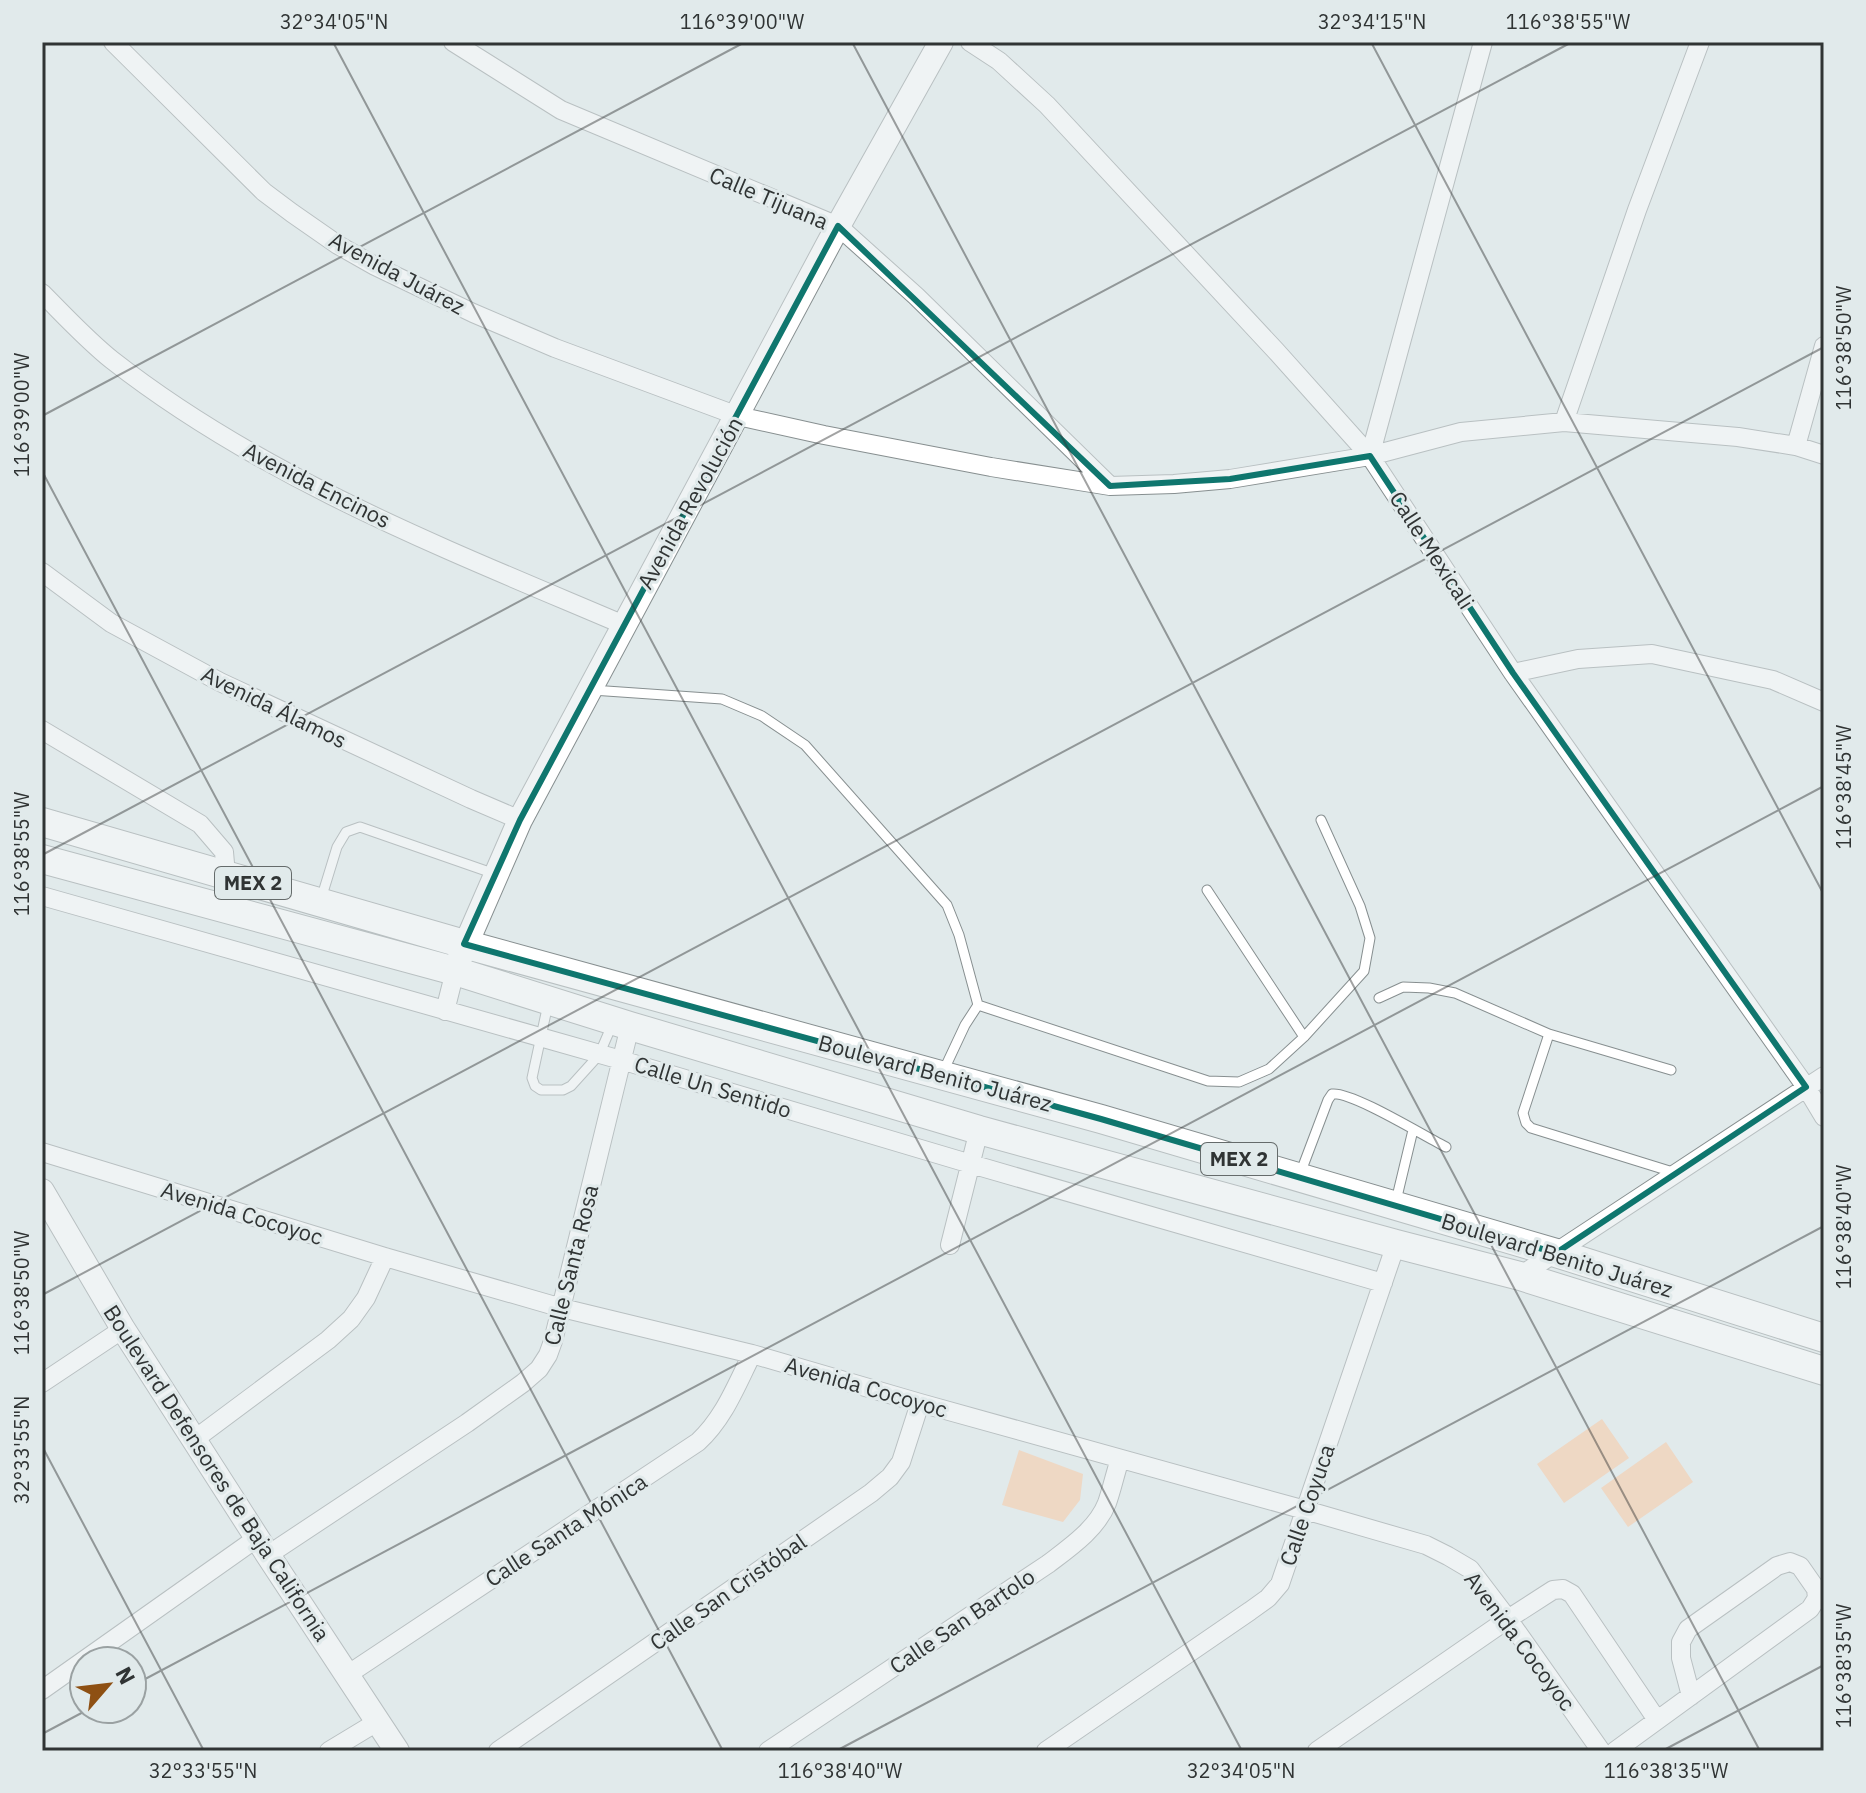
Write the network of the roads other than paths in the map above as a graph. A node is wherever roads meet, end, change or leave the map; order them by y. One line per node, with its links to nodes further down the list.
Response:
1 (113, 42): 10 (street, Avenida Juárez)
2 (453, 42): 7 (street, Calle Tijuana)
3 (941, 42): 7 (street, Avenida Revolución)
4 (970, 42): 14 (street, Calle Mexicali)
5 (1483, 42): 14 (street)
6 (1700, 42): 11 (street)
7 (838, 226): 10 (street, Avenida Revolución); 15 (street, Calle Tijuana)
8 (42, 293): 17 (street, Avenida Encinos)
9 (1824, 346): 12 (street)
10 (738, 416): 15 (street, Avenida Juárez); 17 (street, Avenida Revolución)
11 (1564, 422): 12 (street, Avenida Juárez); 14 (street, Avenida Juárez)
12 (1796, 446): 13 (street, Avenida Juárez)
13 (1824, 455)
14 (1370, 456): 15 (street, Avenida Juárez); 18 (street, Calle Mexicali)
15 (1110, 486)
16 (42, 572): 22 (street, Avenida Álamos)
17 (624, 625): 19 (street, Avenida Revolución)
18 (1513, 673): 20 (street); 46 (street, Calle Mexicali)
19 (589, 690): 22 (street, Avenida Revolución); 35 (lane)
20 (1824, 702)
21 (42, 730): 27 (street)
22 (520, 820): 26 (street, Avenida Revolución)
23 (1321, 820): 40 (lane)
24 (42, 822): 27 (main road, Boulevard Benito Juárez / MEX 2)
25 (42, 859): 32 (main road, Boulevard Benito Juárez / MEX 2)
26 (495, 874): 30 (lane); 31 (street, Avenida Revolución)
27 (226, 875): 30 (main road, Boulevard Benito Juárez / MEX 2)
28 (1207, 890): 40 (lane)
29 (42, 896): 36 (street, Calle Un Sentido)
30 (320, 902): 31 (main road, Boulevard Benito Juárez / MEX 2)
31 (464, 944): 32 (street, Avenida Revolución); 44 (main road, Boulevard Benito Juárez / MEX 2)
32 (455, 971): 34 (main road, Boulevard Benito Juárez / MEX 2); 36 (street)
33 (1379, 998): 38 (lane)
34 (548, 1001): 37 (main road, Boulevard Benito Juárez / MEX 2); 39 (lane)
35 (978, 1005): 40 (lane); 44 (lane)
36 (445, 1011): 39 (street, Calle Un Sentido)
37 (622, 1024): 41 (lane); 42 (street, Calle Santa Rosa); 48 (main road, Boulevard Benito Juárez / MEX 2)
38 (1549, 1034): 43 (lane); 53 (lane)
39 (540, 1037): 41 (street, Calle Un Sentido); 41 (lane)
40 (1304, 1037)
41 (599, 1055): 42 (street, Calle Un Sentido)
42 (621, 1060): 52 (street, Calle Un Sentido); 63 (street, Calle Santa Rosa)
43 (1671, 1070)
44 (942, 1075): 54 (main road, Boulevard Benito Juárez / MEX 2)
45 (1824, 1076): 46 (street)
46 (1806, 1087): 47 (street, Calle Mexicali); 53 (street)
47 (1824, 1117)
48 (979, 1130): 52 (street); 57 (main road, Boulevard Benito Juárez / MEX 2)
49 (1413, 1130): 50 (lane); 54 (lane); 56 (lane)
50 (1446, 1147)
51 (42, 1152): 60 (street, Avenida Cocoyoc)
52 (971, 1164): 58 (street); 62 (street, Calle Un Sentido)
53 (1676, 1173): 59 (street)
54 (1299, 1177): 56 (main road, Boulevard Benito Juárez / MEX 2)
55 (42, 1191): 64 (street, Boulevard Defensores de Baja California)
56 (1395, 1205): 59 (main road, Boulevard Benito Juárez / MEX 2)
57 (1396, 1244): 61 (main road, Boulevard Benito Juárez / MEX 2); 62 (street, Calle Coyuca)
58 (950, 1245)
59 (1556, 1253): 61 (street); 65 (main road, Boulevard Benito Juárez / MEX 2)
60 (385, 1257): 63 (street, Avenida Cocoyoc); 70 (street)
61 (1520, 1276): 67 (main road, Boulevard Benito Juárez / MEX 2)
62 (1383, 1283): 72 (street, Calle Coyuca)
63 (562, 1308): 66 (street, Avenida Cocoyoc); 73 (street, Calle Santa Rosa)
64 (123, 1329): 68 (street); 70 (street, Boulevard Defensores de Baja California)
65 (1824, 1338)
66 (752, 1354): 69 (street, Avenida Cocoyoc); 75 (street, Calle Santa Mónica)
67 (1824, 1371)
68 (42, 1383)
69 (920, 1403): 71 (street, Avenida Cocoyoc); 82 (street, Calle San Cristóbal)
70 (195, 1439): 73 (street, Boulevard Defensores de Baja California)
71 (1120, 1459): 72 (street, Avenida Cocoyoc); 83 (street, Calle San Bartolo)
72 (1305, 1510): 74 (street, Avenida Cocoyoc); 84 (street, Calle Coyuca)
73 (262, 1547): 75 (street, Boulevard Defensores de Baja California); 76 (street, Calle Santa Rosa)
74 (1508, 1619): 78 (street); 85 (street); 86 (street, Avenida Cocoyoc)
75 (347, 1675): 79 (street, Boulevard Defensores de Baja California)
76 (42, 1690)
77 (1691, 1696): 77 (street); 78 (street)
78 (1657, 1720): 87 (street)
79 (377, 1722): 80 (street); 81 (street, Boulevard Defensores de Baja California)
80 (329, 1751)
81 (397, 1751)
82 (498, 1751)
83 (768, 1751)
84 (1046, 1751)
85 (1317, 1751)
86 (1601, 1751)
87 (1615, 1751)

